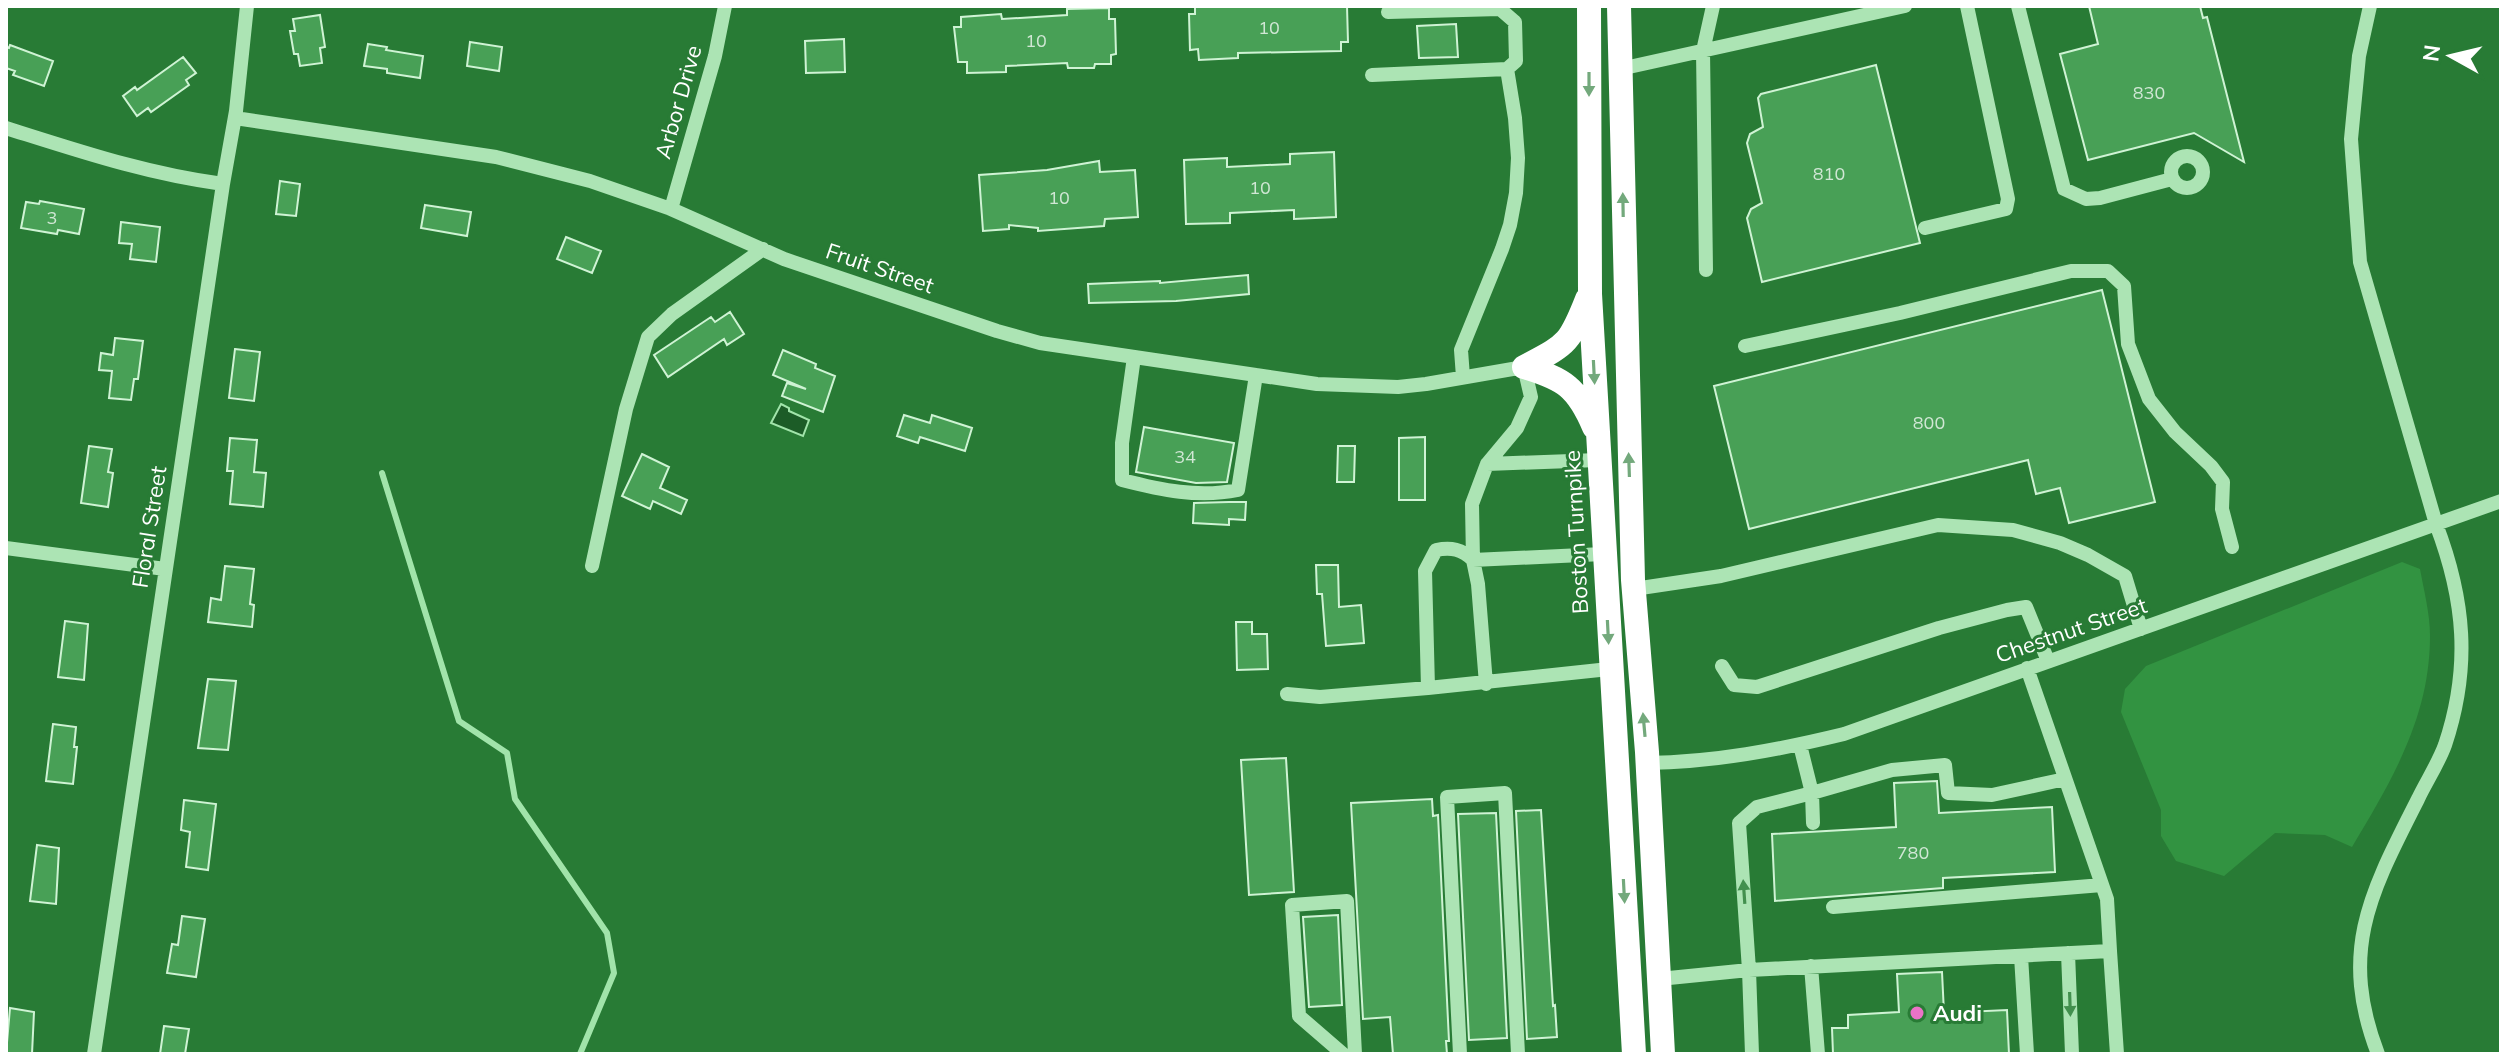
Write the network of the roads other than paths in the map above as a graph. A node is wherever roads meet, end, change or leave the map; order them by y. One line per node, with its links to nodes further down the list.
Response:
1 (247, 6): 15 (street, Floral Street)
2 (725, 6): 19 (street, Arbor Drive)
3 (1589, 6): 23 (highway, Boston Turnpike, one-way to 23)
4 (1619, 6): 13 (highway)
5 (1713, 6): 11 (street)
6 (1905, 6): 11 (street)
7 (1967, 6): 20 (street)
8 (2018, 6): 17 (street)
9 (2370, 6): 33 (street)
10 (1388, 12): 12 (street)
11 (1703, 51): 13 (street); 22 (street)
12 (1507, 69): 14 (street); 28 (street)
13 (1620, 69): 40 (highway, one-way to 13)
14 (1372, 75)
15 (235, 118): 18 (street, Floral Street); 19 (street, Fruit Street)
16 (6, 128): 18 (street)
17 (2172, 179)
18 (223, 184): 39 (street, Floral Street)
19 (671, 209): 21 (street, Fruit Street)
20 (1925, 228)
21 (763, 249): 25 (street, Fruit Street); 38 (street)
22 (1706, 270)
23 (1590, 294): 26 (highway); 29 (highway, Boston Turnpike, one-way to 29)
24 (1745, 346): 34 (street)
25 (1134, 357): 27 (street, Fruit Street); 27 (street)
26 (1524, 367): 28 (street, Fruit Street); 29 (highway); 31 (street)
27 (1256, 375): 28 (street, Fruit Street)
28 (1463, 377)
29 (1597, 432): 30 (highway, Boston Turnpike)
30 (1598, 460): 31 (street); 36 (highway, Boston Turnpike)
31 (1487, 464): 37 (street)
32 (2501, 501): 33 (street, Chestnut Street)
33 (2436, 524): 41 (street, Chestnut Street); 74 (street)
34 (2232, 547)
35 (6, 548): 39 (street)
36 (1603, 554): 37 (street); 45 (highway, Boston Turnpike, one-way to 45)
37 (1473, 560): 46 (street); 47 (street)
38 (592, 566)
39 (165, 569): 62 (street, Floral Street)
40 (1634, 589): 41 (street); 50 (highway, one-way to 40)
41 (2141, 629): 42 (street, Chestnut Street)
42 (2048, 661): 43 (street); 44 (street, Chestnut Street)
43 (1722, 666)
44 (2027, 668): 49 (street, Chestnut Street); 51 (street)
45 (1609, 669): 46 (street); 67 (highway, Boston Turnpike, one-way to 67)
46 (1486, 684): 47 (street)
47 (1428, 688): 48 (street)
48 (1287, 694)
49 (1800, 745): 50 (street, Chestnut Street); 52 (street)
50 (1647, 763): 61 (highway)
51 (2065, 779): 52 (street); 54 (street)
52 (1812, 793): 53 (street); 60 (street, one-way to 52)
53 (1813, 823)
54 (2102, 885): 55 (street); 56 (street)
55 (1833, 907)
56 (2110, 951): 57 (street); 73 (street)
57 (2068, 953): 58 (street); 72 (street, one-way to 72)
58 (2021, 956): 59 (street); 71 (street)
59 (1811, 966): 60 (street); 70 (street)
60 (1749, 970): 61 (street); 69 (street)
61 (1659, 979): 68 (highway)
62 (94, 1054)
63 (1343, 1054): 64 (street)
64 (1355, 1054)
65 (1460, 1054): 66 (street)
66 (1518, 1054)
67 (1634, 1054)
68 (1663, 1054)
69 (1752, 1054)
70 (1818, 1054)
71 (2027, 1054)
72 (2072, 1054)
73 (2117, 1054)
74 (2378, 1054)

